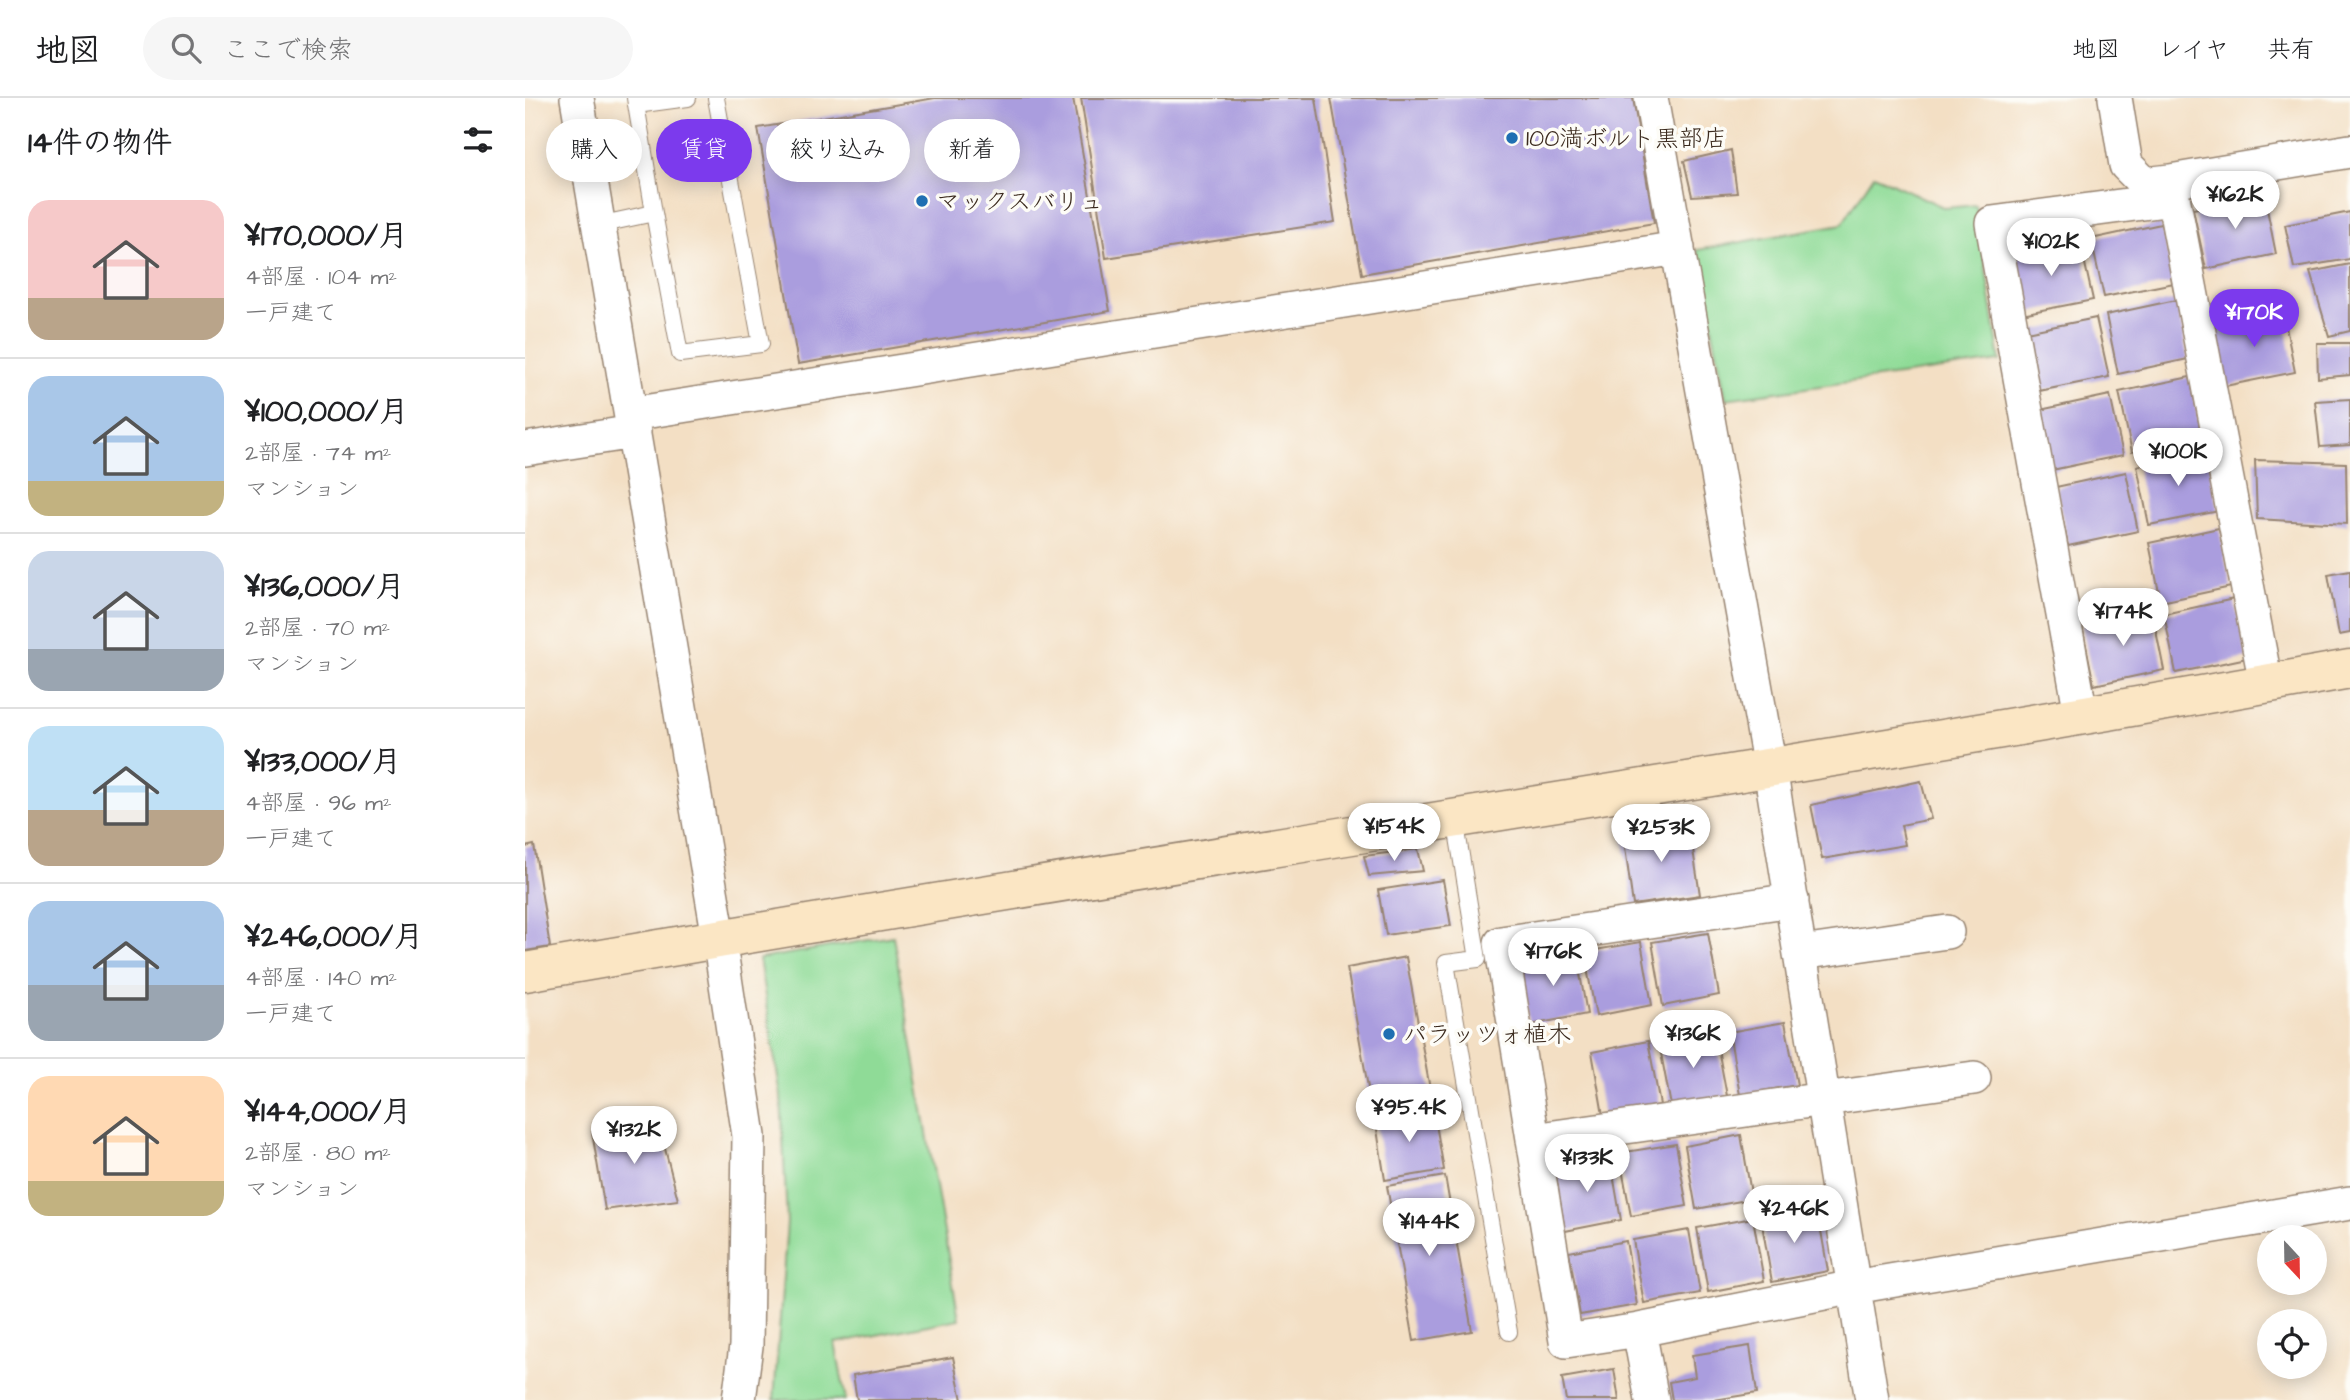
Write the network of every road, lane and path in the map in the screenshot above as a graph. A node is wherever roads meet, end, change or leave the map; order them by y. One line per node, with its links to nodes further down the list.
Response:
1 (577, 98): 10 (street)
2 (688, 98): 6 (lane)
3 (716, 98): 9 (lane)
4 (1651, 98): 11 (street)
5 (2115, 98): 8 (street)
6 (635, 101): 9 (lane)
7 (2350, 151): 8 (street)
8 (2172, 190): 15 (street); 16 (street)
9 (654, 214): 10 (lane)
10 (598, 225): 12 (street)
11 (1678, 248): 12 (street); 17 (street)
12 (632, 423): 13 (street); 21 (street)
13 (525, 449)
14 (2350, 669): 15 (street)
15 (2266, 684): 16 (street)
16 (2081, 714): 17 (street)
17 (1770, 768): 18 (street); 19 (street)
18 (1455, 819): 21 (street); 30 (lane)
19 (1793, 900): 22 (street); 26 (street)
20 (1947, 932): 22 (street)
21 (719, 938): 23 (street); 31 (street)
22 (1801, 953): 25 (street)
23 (525, 972)
24 (1974, 1078): 25 (street)
25 (1823, 1098): 26 (street); 28 (street)
26 (1532, 1140): 29 (street)
27 (2350, 1203): 28 (street)
28 (1854, 1287): 29 (street); 33 (street)
29 (1639, 1330): 32 (street)
30 (1509, 1332)
31 (739, 1400)
32 (1652, 1400)
33 (1873, 1400)

